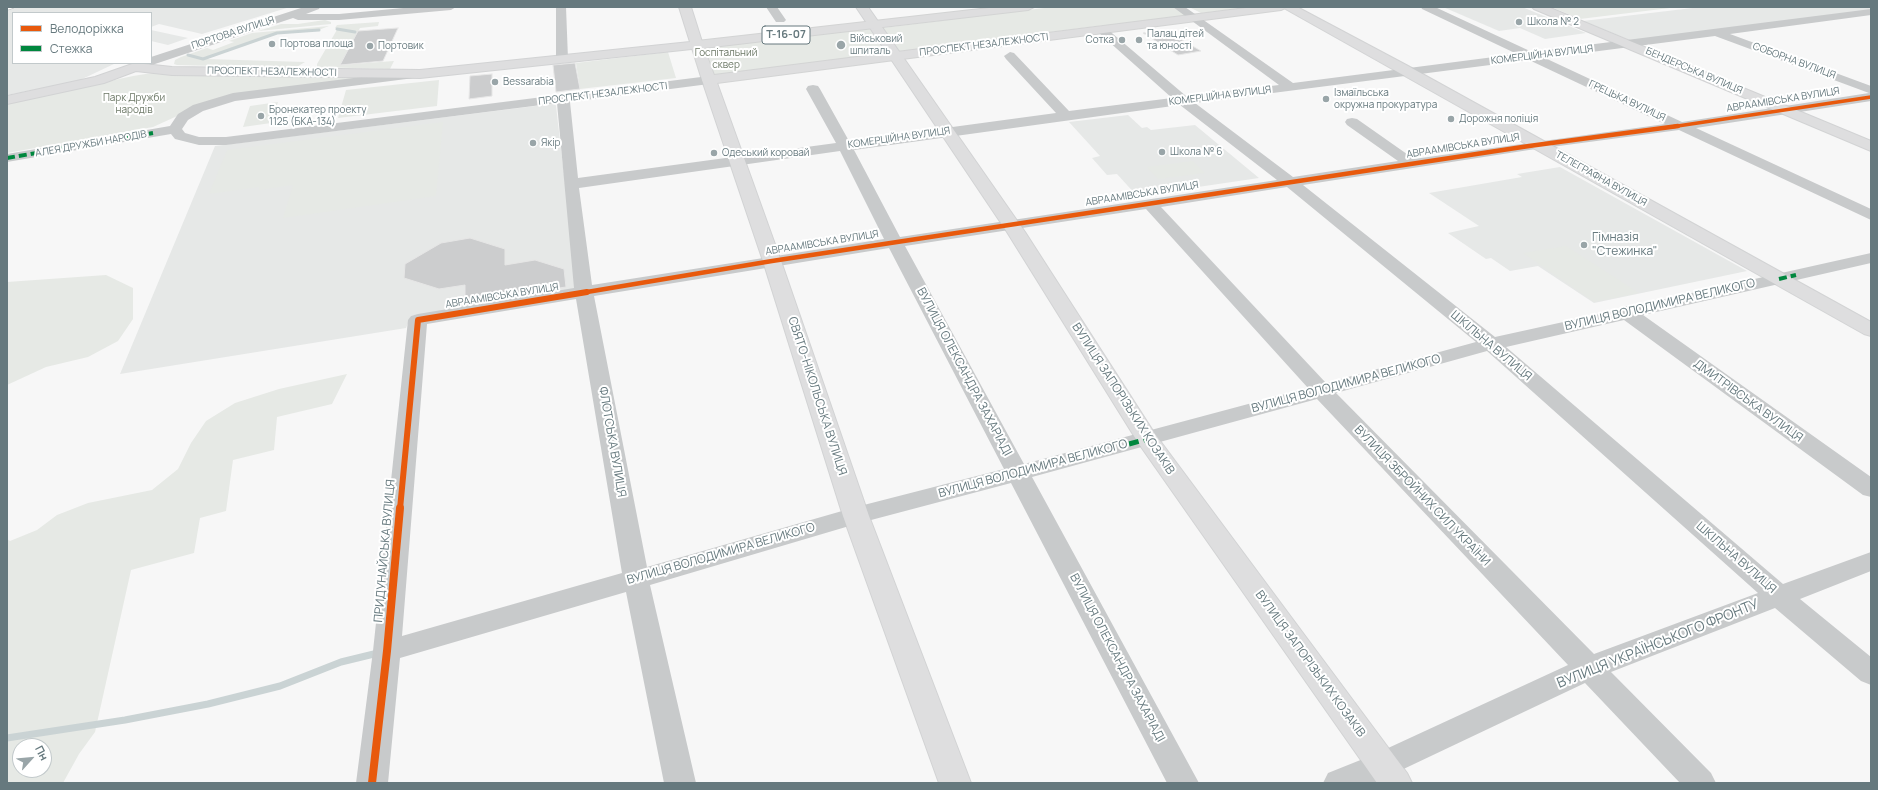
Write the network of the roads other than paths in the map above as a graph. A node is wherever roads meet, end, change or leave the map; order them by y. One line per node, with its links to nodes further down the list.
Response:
1 (315, 7): 14 (street, ПОРТОВА ВУЛИЦЯ)
2 (450, 7): 14 (street)
3 (562, 7): 25 (street)
4 (685, 7): 21 (main road, СВЯТО-НІКОЛЬСЬКА ВУЛИЦЯ)
5 (771, 7): 16 (street)
6 (862, 7): 17 (main road, ВУЛИЦЯ ЗАПОРІЗЬКИХ КОЗАКІВ)
7 (1028, 7): 17 (main road, ПРОСПЕКТ НЕЗАЛЕЖНОСТІ)
8 (1178, 7): 15 (street)
9 (1280, 7): 15 (main road, ПРОСПЕКТ НЕЗАЛЕЖНОСТІ)
10 (1288, 7): 28 (main road, ТЕЛЕГРАФНА ВУЛИЦЯ)
11 (1426, 7): 24 (street, ГРЕЦЬКА ВУЛИЦЯ)
12 (1538, 7): 20 (main road, БЕНДЕРСЬКА ВУЛИЦЯ)
13 (1871, 12): 19 (street, КОМЕРЦІЙНА ВУЛИЦЯ)
14 (284, 17): 26 (street, ПОРТОВА ВУЛИЦЯ)
15 (1194, 18): 18 (main road, ПРОСПЕКТ НЕЗАЛЕЖНОСТІ); 31 (street)
16 (780, 20)
17 (874, 25): 21 (main road, ПРОСПЕКТ НЕЗАЛЕЖНОСТІ / Т-16-07); 22 (main road, ВУЛИЦЯ ЗАПОРІЗЬКИХ КОЗАКІВ)
18 (1102, 30): 22 (main road, ПРОСПЕКТ НЕЗАЛЕЖНОСТІ); 37 (street, ШКІЛЬНА ВУЛИЦЯ)
19 (1718, 33): 20 (street, КОМЕРЦІЙНА ВУЛИЦЯ); 33 (street, СОБОРНА ВУЛИЦЯ)
20 (1628, 44): 24 (street, КОМЕРЦІЙНА ВУЛИЦЯ); 38 (main road, БЕНДЕРСЬКА ВУЛИЦЯ)
21 (697, 45): 25 (main road, ПРОСПЕКТ НЕЗАЛЕЖНОСТІ); 30 (main road, СВЯТО-НІКОЛЬСЬКА ВУЛИЦЯ)
22 (896, 56): 30 (main road, ПРОСПЕКТ НЕЗАЛЕЖНОСТІ); 43 (main road, ВУЛИЦЯ ЗАПОРІЗЬКИХ КОЗАКІВ)
23 (1010, 56): 39 (street)
24 (1531, 57): 28 (street, КОМЕРЦІЙНА ВУЛИЦЯ); 41 (street, ГРЕЦЬКА ВУЛИЦЯ)
25 (562, 60): 29 (main road, ПРОСПЕКТ НЕЗАЛЕЖНОСТІ)
26 (152, 61)
27 (140, 65): 29 (main road, ПРОСПЕКТ НЕЗАЛЕЖНОСТІ); 36 (main road)
28 (1410, 73): 31 (street, КОМЕРЦІЙНА ВУЛИЦЯ); 44 (main road, ТЕЛЕГРАФНА ВУЛИЦЯ)
29 (410, 75): 42 (street, ПРОСПЕКТ НЕЗАЛЕЖНОСТІ)
30 (709, 80): 35 (street, ПРОСПЕКТ НЕЗАЛЕЖНОСТІ); 48 (main road, СВЯТО-НІКОЛЬСЬКА ВУЛИЦЯ)
31 (1292, 87): 37 (street, КОМЕРЦІЙНА ВУЛИЦЯ)
32 (813, 89): 45 (street, ВУЛИЦЯ ОЛЕКСАНДРА ЗАХАРІАДІ)
33 (1871, 90)
34 (1871, 97): 38 (street, АВРААМІВСЬКА ВУЛИЦЯ)
35 (563, 99): 42 (street, ПРОСПЕКТ НЕЗАЛЕЖНОСТІ); 51 (street, ФЛОТСЬКА ВУЛИЦЯ)
36 (7, 100)
37 (1183, 101): 39 (street, КОМЕРЦІЙНА ВУЛИЦЯ); 50 (street, ШКІЛЬНА ВУЛИЦЯ)
38 (1785, 110): 41 (street, АВРААМІВСЬКА ВУЛИЦЯ); 46 (main road, БЕНДЕРСЬКА ВУЛИЦЯ)
39 (1066, 116): 43 (street, КОМЕРЦІЙНА ВУЛИЦЯ)
40 (1352, 122): 49 (street)
41 (1681, 126): 44 (street, АВРААМІВСЬКА ВУЛИЦЯ); 53 (street, ГРЕЦЬКА ВУЛИЦЯ)
42 (175, 129): 47 (street, АЛЕЯ ДРУЖБИ НАРОДІВ)
43 (947, 132): 45 (street, КОМЕРЦІЙНА ВУЛИЦЯ); 54 (main road, ВУЛИЦЯ ЗАПОРІЗЬКИХ КОЗАКІВ)
44 (1539, 144): 49 (street, АВРААМІВСЬКА ВУЛИЦЯ); 58 (main road, ТЕЛЕГРАФНА ВУЛИЦЯ)
45 (844, 146): 48 (street, КОМЕРЦІЙНА ВУЛИЦЯ); 55 (street, ВУЛИЦЯ ОЛЕКСАНДРА ЗАХАРІАДІ)
46 (1871, 146)
47 (7, 158)
48 (738, 160): 51 (street, КОМЕРЦІЙНА ВУЛИЦЯ); 57 (main road, СВЯТО-НІКОЛЬСЬКА ВУЛИЦЯ)
49 (1411, 164): 50 (street, АВРААМІВСЬКА ВУЛИЦЯ)
50 (1290, 182): 52 (street, АВРААМІВСЬКА ВУЛИЦЯ); 63 (street, ШКІЛЬНА ВУЛИЦЯ)
51 (570, 184): 59 (street, ФЛОТСЬКА ВУЛИЦЯ)
52 (1149, 204): 54 (street, АВРААМІВСЬКА ВУЛИЦЯ); 64 (street, ВУЛИЦЯ ЗБРОЙНИХ СИЛ УКРАЇНИ)
53 (1871, 215)
54 (1010, 225): 55 (street, АВРААМІВСЬКА ВУЛИЦЯ); 65 (main road, ВУЛИЦЯ ЗАПОРІЗЬКИХ КОЗАКІВ)
55 (894, 242): 57 (street, АВРААМІВСЬКА ВУЛИЦЯ); 66 (street, ВУЛИЦЯ ОЛЕКСАНДРА ЗАХАРІАДІ)
56 (1871, 258): 58 (street, ВУЛИЦЯ ВОЛОДИМИРА ВЕЛИКОГО)
57 (772, 261): 59 (street, АВРААМІВСЬКА ВУЛИЦЯ); 68 (main road, СВЯТО-НІКОЛЬСЬКА ВУЛИЦЯ)
58 (1787, 277): 60 (street, ВУЛИЦЯ ВОЛОДИМИРА ВЕЛИКОГО); 62 (main road, ТЕЛЕГРАФНА ВУЛИЦЯ)
59 (584, 292): 61 (street, АВРААМІВСЬКА ВУЛИЦЯ); 70 (street, ФЛОТСЬКА ВУЛИЦЯ)
60 (1626, 312): 63 (street, ВУЛИЦЯ ВОЛОДИМИРА ВЕЛИКОГО); 67 (street, ДМИТРІВСЬКА ВУЛИЦЯ)
61 (418, 320): 72 (street, ПРИДУНАЙСЬКА ВУЛИЦЯ)
62 (1871, 330)
63 (1491, 344): 64 (street, ВУЛИЦЯ ВОЛОДИМИРА ВЕЛИКОГО); 71 (street, ШКІЛЬНА ВУЛИЦЯ)
64 (1321, 390): 65 (street, ВУЛИЦЯ ВОЛОДИМИРА ВЕЛИКОГО); 73 (street, ВУЛИЦЯ ЗБРОЙНИХ СИЛ УКРАЇНИ)
65 (1138, 441): 66 (street, ВУЛИЦЯ ВОЛОДИМИРА ВЕЛИКОГО); 75 (main road, ВУЛИЦЯ ЗАПОРІЗЬКИХ КОЗАКІВ)
66 (1019, 473): 68 (street, ВУЛИЦЯ ВОЛОДИМИРА ВЕЛИКОГО); 79 (street, ВУЛИЦЯ ОЛЕКСАНДРА ЗАХАРІАДІ)
67 (1871, 489)
68 (856, 516): 70 (street, ВУЛИЦЯ ВОЛОДИМИРА ВЕЛИКОГО); 78 (main road, СВЯТО-НІКОЛЬСЬКА ВУЛИЦЯ)
69 (1871, 561): 71 (street, ВУЛИЦЯ УКРАЇНСЬКОГО ФРОНТУ)
70 (636, 578): 72 (street, ВУЛИЦЯ ВОЛОДИМИРА ВЕЛИКОГО); 77 (street, ФЛОТСЬКА ВУЛИЦЯ)
71 (1779, 596): 73 (street, ВУЛИЦЯ УКРАЇНСЬКОГО ФРОНТУ); 74 (street, ШКІЛЬНА ВУЛИЦЯ)
72 (386, 651): 76 (street, ПРИДУНАЙСЬКА ВУЛИЦЯ)
73 (1589, 668): 75 (street, ВУЛИЦЯ УКРАЇНСЬКОГО ФРОНТУ); 81 (street, ВУЛИЦЯ ЗБРОЙНИХ СИЛ УКРАЇНИ)
74 (1871, 673)
75 (1390, 774): 80 (street, ВУЛИЦЯ УКРАЇНСЬКОГО ФРОНТУ)
76 (372, 783)
77 (680, 783)
78 (955, 783)
79 (1183, 783)
80 (1339, 783)
81 (1700, 783)

